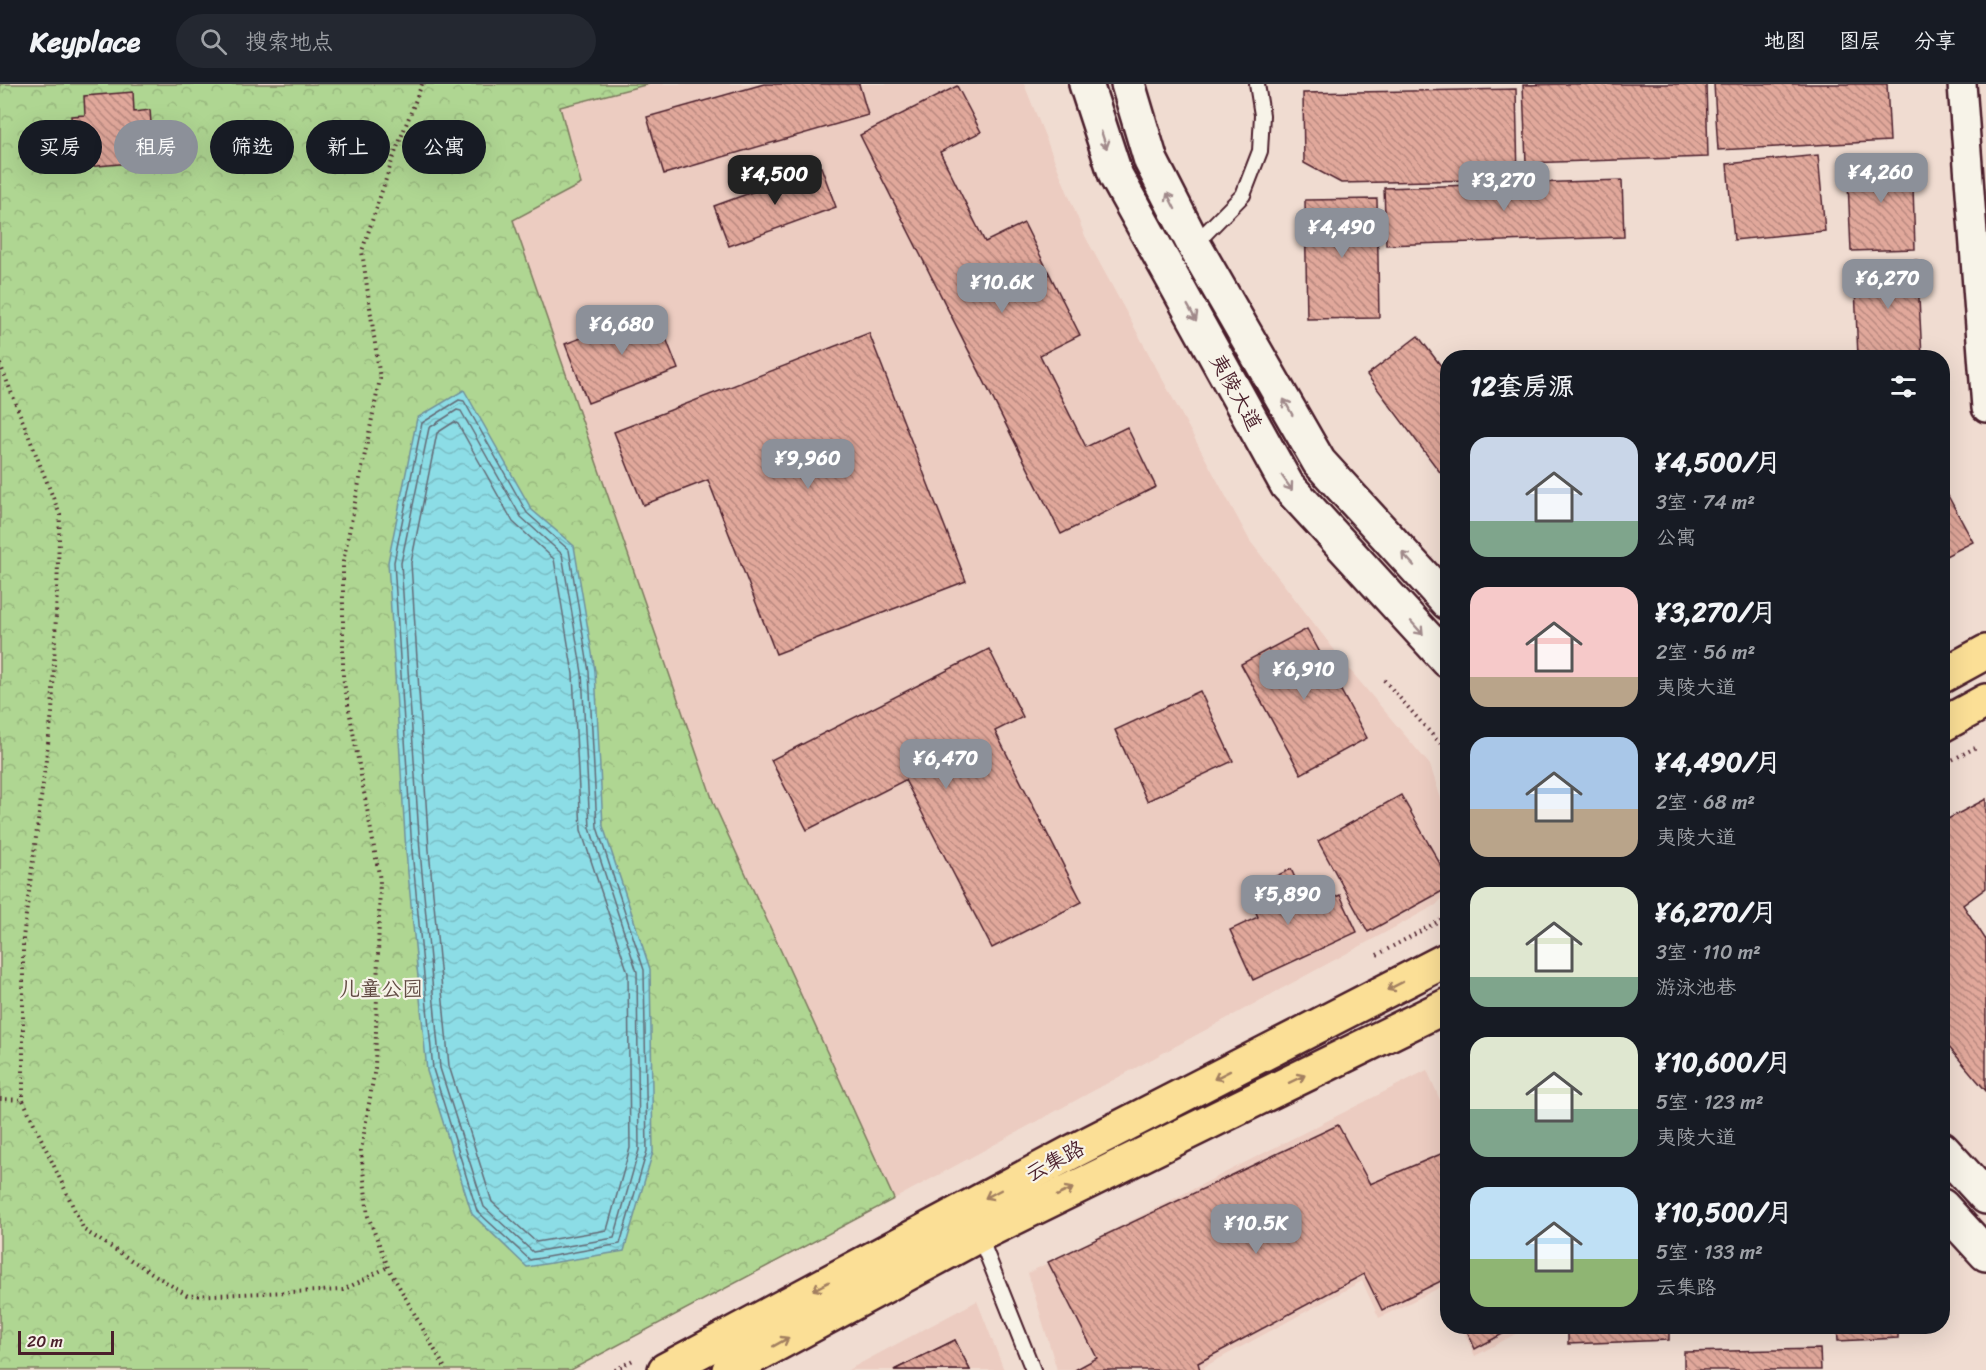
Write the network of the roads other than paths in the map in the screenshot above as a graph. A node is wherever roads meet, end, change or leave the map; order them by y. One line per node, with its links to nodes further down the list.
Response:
1 (1086, 84): 9 (main road, 夷陵大道, one-way to 9)
2 (1128, 84): 6 (main road, 夷陵大道, one-way to 2)
3 (1257, 84): 6 (lane)
4 (1962, 84): 5 (street)
5 (1977, 167): 7 (street)
6 (1194, 245): 8 (main road, 夷陵大道, one-way to 6)
7 (1986, 408)
8 (1440, 594)
9 (1440, 652)
10 (1986, 652): 11 (main road)
11 (1950, 672)
12 (1986, 701): 13 (main road)
13 (1950, 721)
14 (1440, 963): 21 (main road, 云集路, one-way to 21)
15 (1440, 1009): 19 (main road, 云集路, one-way to 15)
16 (1950, 1158): 17 (main road)
17 (1986, 1197)
18 (1950, 1215): 20 (main road)
19 (979, 1235): 22 (main road, 云集路, one-way to 19); 23 (lane)
20 (1986, 1254)
21 (665, 1370)
22 (729, 1370)
23 (1033, 1370)

